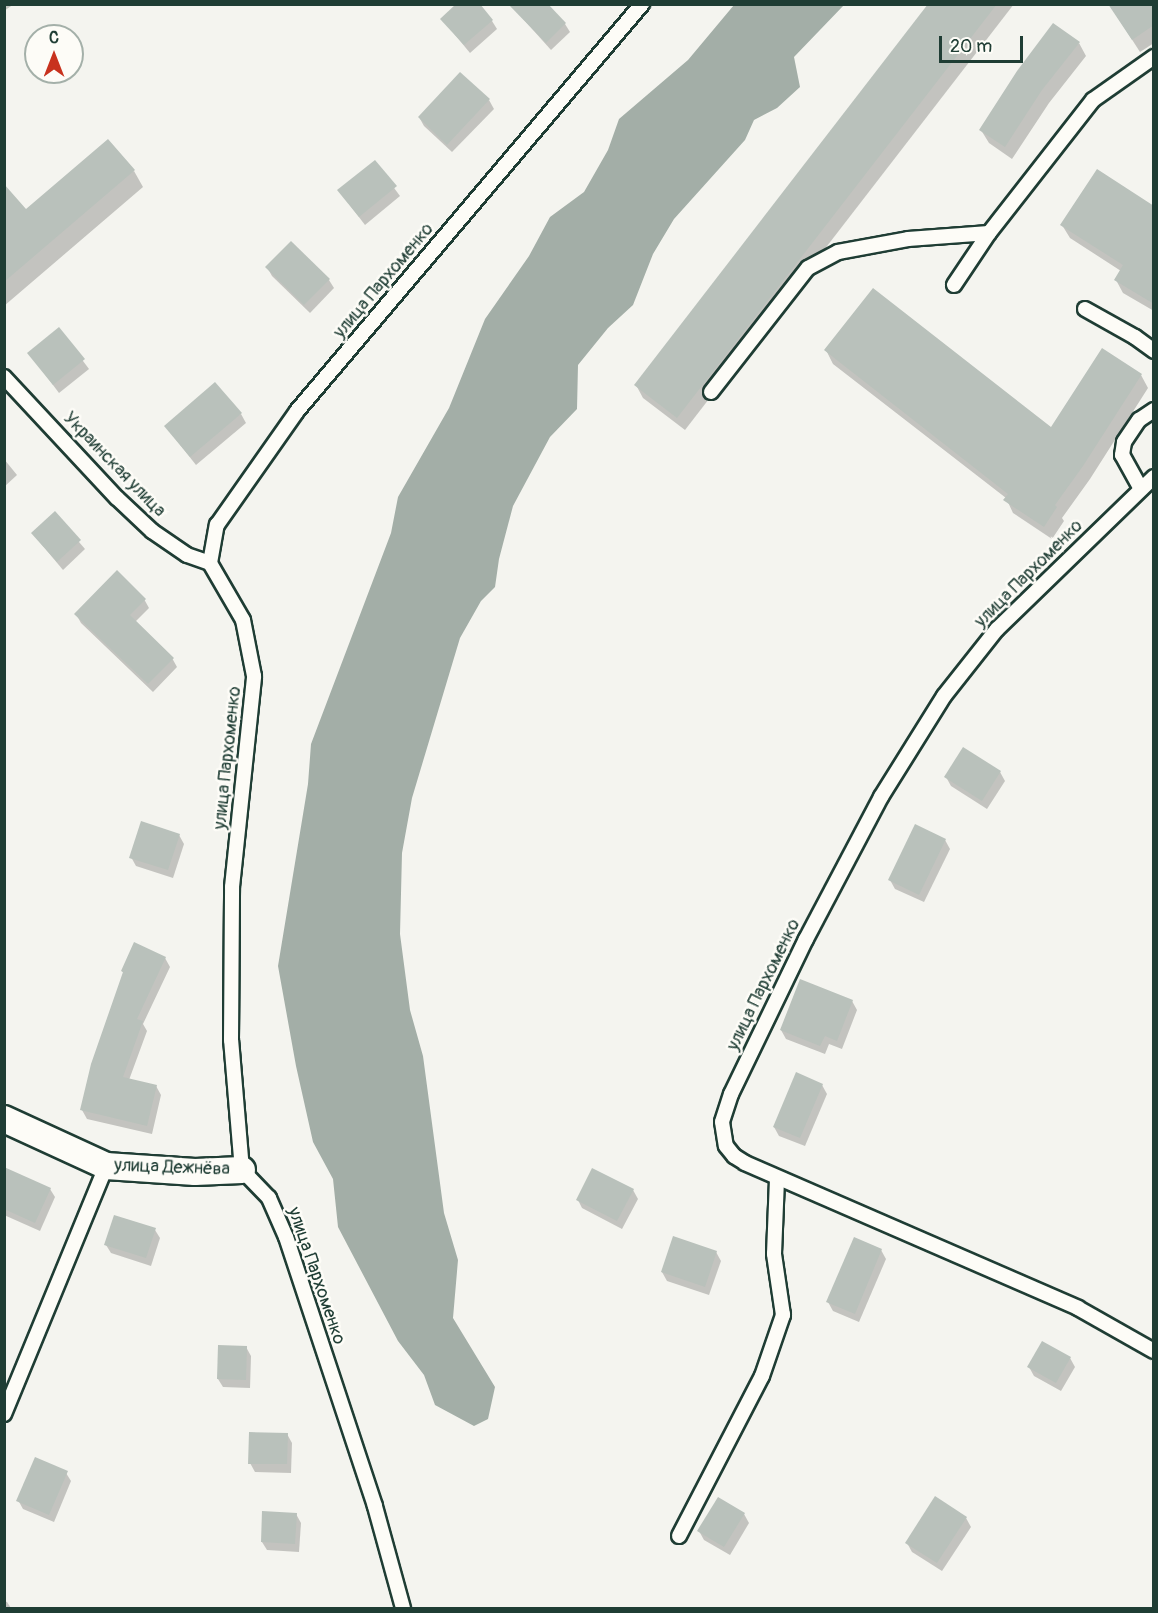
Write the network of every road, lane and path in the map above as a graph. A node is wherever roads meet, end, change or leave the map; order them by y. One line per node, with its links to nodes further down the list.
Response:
1 (642, 4): 12 (lane, улица Пархоменко)
2 (1154, 57): 3 (lane)
3 (989, 233): 4 (lane); 8 (lane)
4 (954, 285)
5 (1085, 309): 6 (lane)
6 (1154, 351)
7 (4, 376): 12 (lane, Украинская улица)
8 (711, 392)
9 (1154, 410): 11 (lane)
10 (1154, 477): 11 (lane, улица Пархоменко)
11 (1141, 489): 16 (lane, улица Пархоменко)
12 (210, 563): 15 (lane, улица Пархоменко)
13 (4, 1119): 14 (street, улица Дежнёва)
14 (106, 1166): 15 (street, улица Дежнёва); 18 (lane)
15 (242, 1170): 20 (lane, улица Пархоменко)
16 (777, 1178): 17 (lane, улица Пархоменко); 19 (lane)
17 (1154, 1352)
18 (4, 1414)
19 (679, 1536)
20 (403, 1608)

